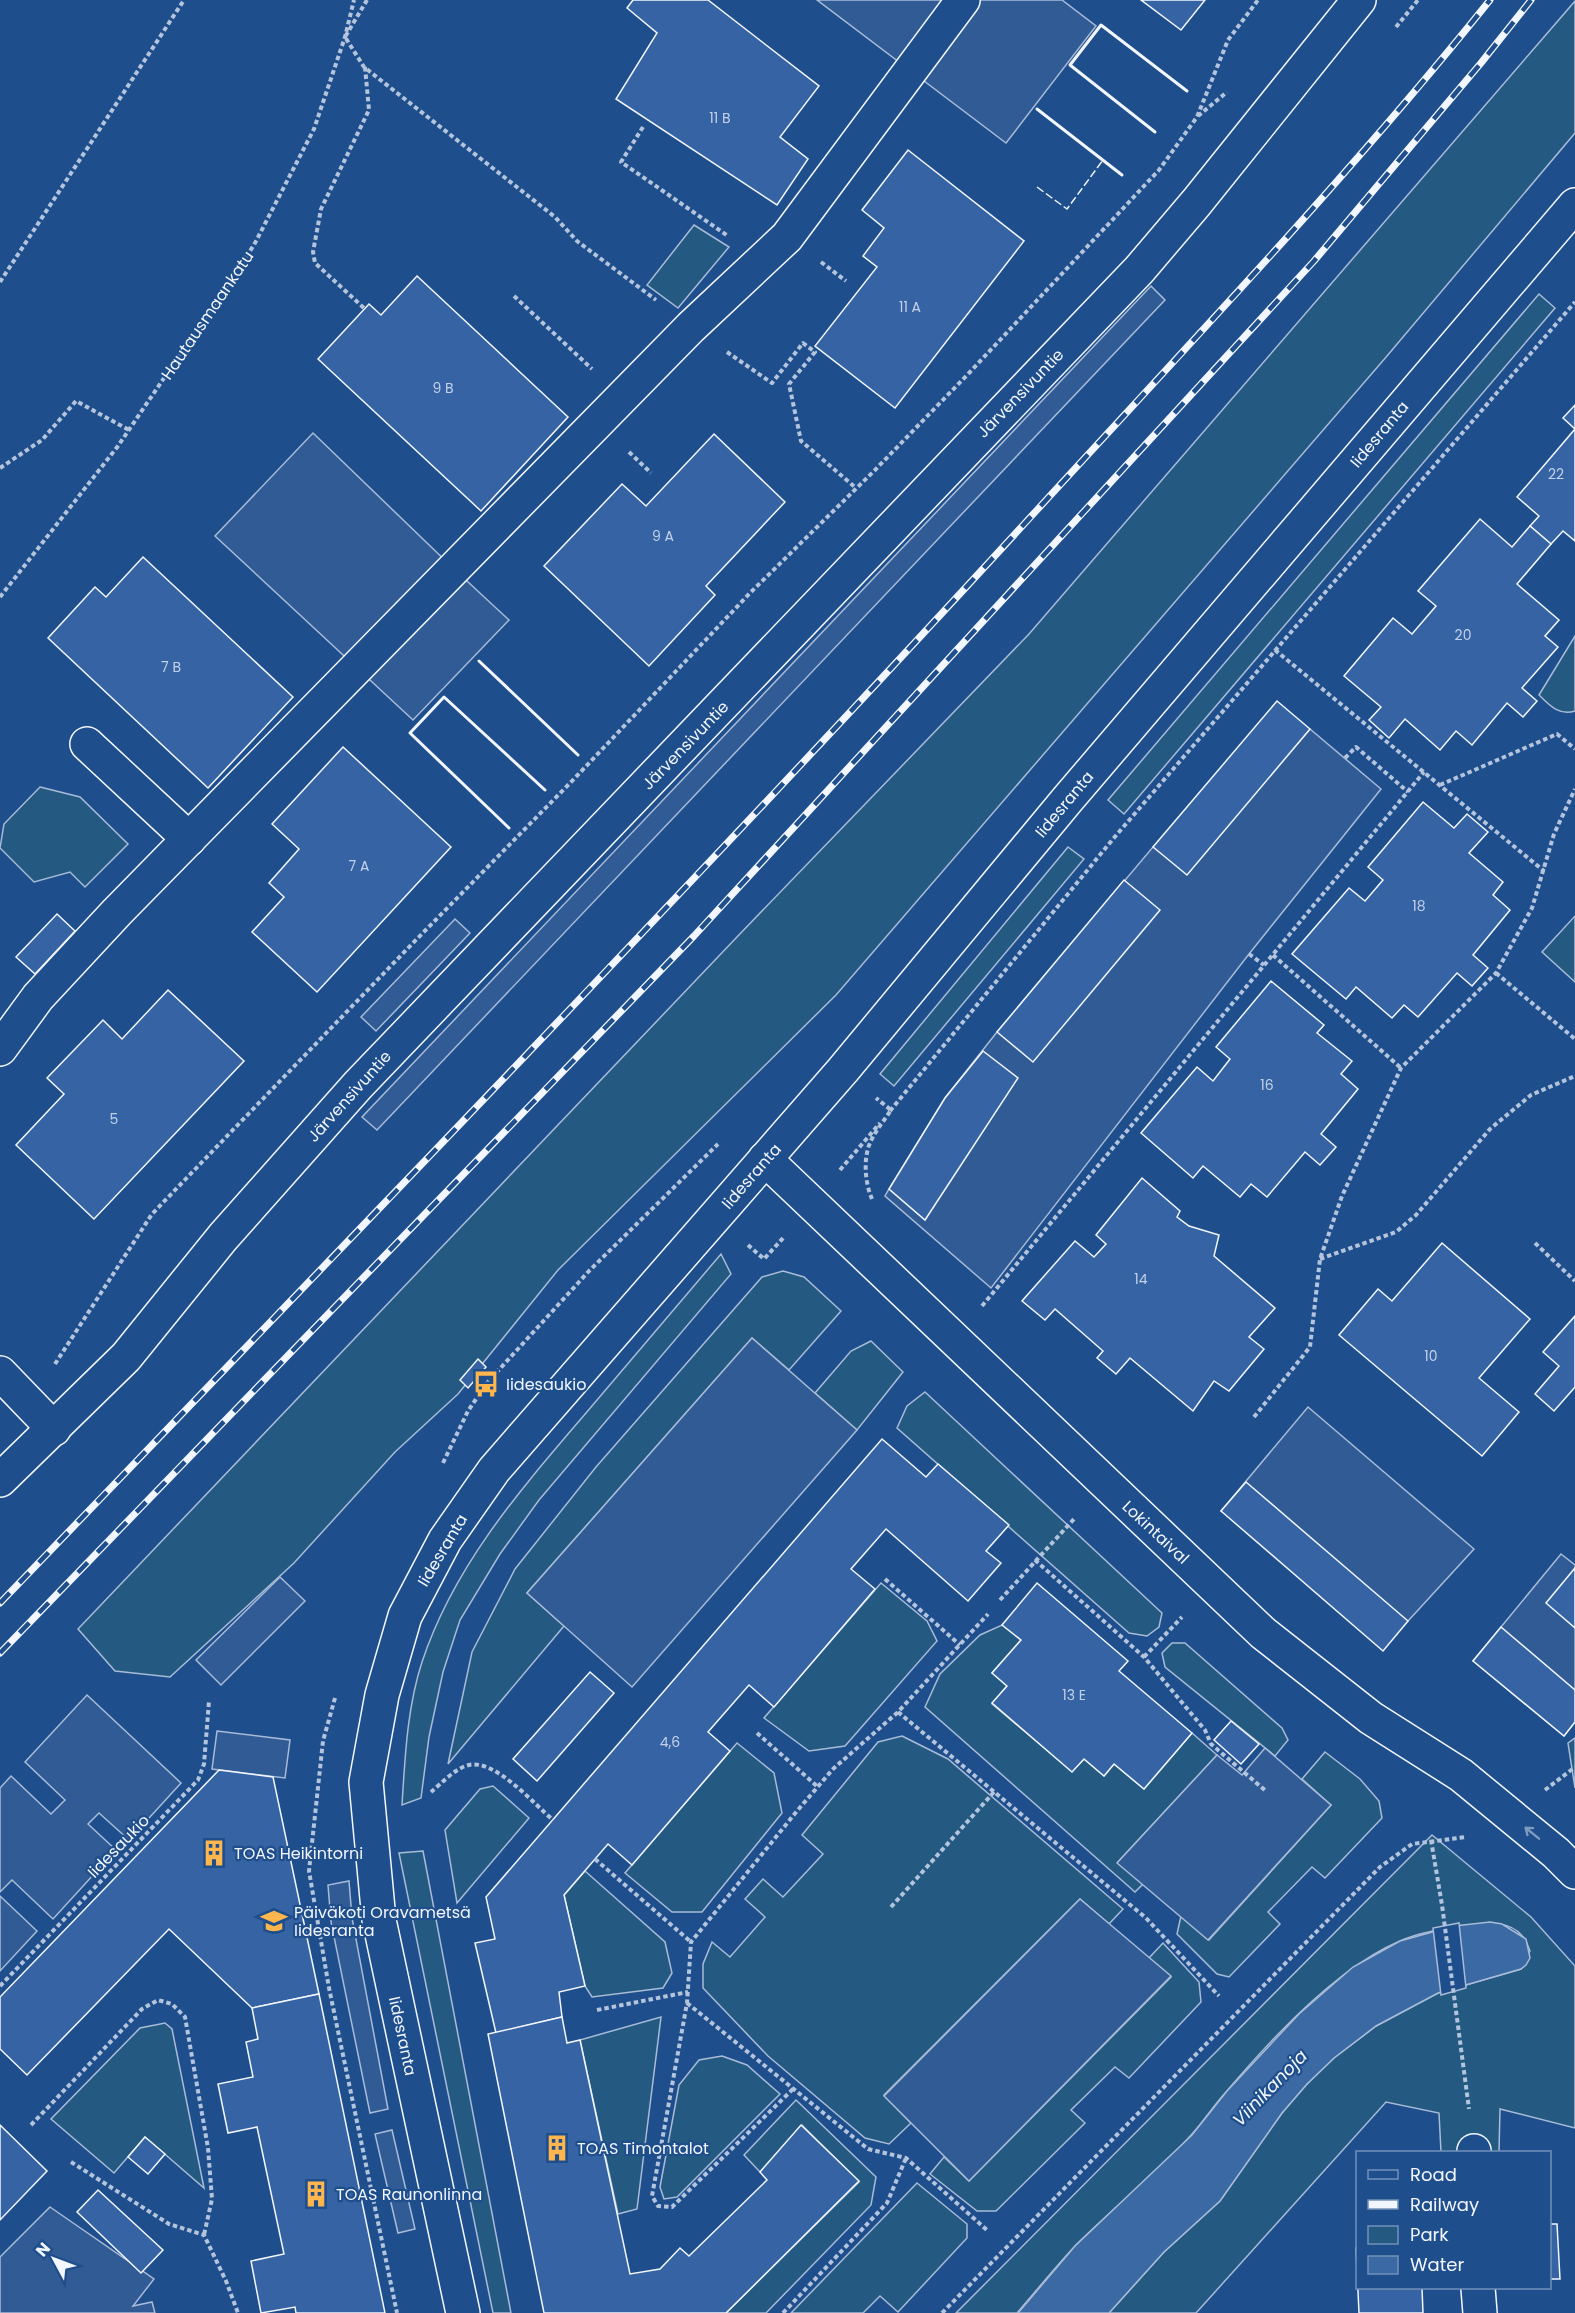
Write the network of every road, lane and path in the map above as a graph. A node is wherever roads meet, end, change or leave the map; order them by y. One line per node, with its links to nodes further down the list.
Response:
1 (184, 0): 12 (path)
2 (354, 0): 7 (path, Hautausmaankatu)
3 (367, 0): 7 (path)
4 (963, 0): 11 (main road)
5 (1258, 0): 20 (path)
6 (1359, 0): 54 (main road, Järvensivuntie)
7 (345, 37): 8 (path); 18 (path, Hautausmaankatu)
8 (364, 67): 15 (path); 16 (path)
9 (643, 127): 11 (path)
10 (1575, 205): 39 (main road, Iidesranta)
11 (763, 260): 16 (main road)
12 (0, 282)
13 (514, 296): 17 (path)
14 (1575, 302): 22 (path)
15 (365, 309)
16 (692, 327): 17 (main road); 20 (path)
17 (624, 398): 30 (main road)
18 (129, 430): 19 (path); 21 (path, Hautausmaankatu)
19 (0, 468)
20 (856, 488): 52 (path)
21 (0, 597)
22 (1275, 650): 26 (path); 41 (path)
23 (87, 744): 30 (main road)
24 (1575, 749): 27 (path)
25 (1345, 758): 29 (path)
26 (1424, 772): 27 (path); 29 (path)
27 (1440, 785): 31 (path)
28 (1575, 789): 31 (path)
29 (1408, 792): 33 (path)
30 (189, 839): 37 (main road)
31 (1544, 871): 35 (path)
32 (1249, 954): 34 (path)
33 (1273, 955): 34 (path); 38 (path)
34 (1264, 965): 50 (path)
35 (1496, 973): 36 (path); 38 (path)
36 (1575, 1039)
37 (0, 1049)
38 (1401, 1068): 48 (path)
39 (843, 1070): 41 (path); 43 (main road, Iidesranta)
40 (1575, 1076): 48 (path)
41 (891, 1110): 45 (path); 46 (path)
42 (725, 1136): 44 (path)
43 (765, 1159): 45 (main road, Lokintaival); 94 (main road, Iidesranta)
44 (679, 1182)
45 (811, 1204): 77 (main road, Lokintaival, one-way to 45)
46 (876, 1209)
47 (1535, 1243): 49 (path)
48 (1320, 1259): 53 (path)
49 (1575, 1281)
50 (980, 1309)
51 (0, 1373): 52 (main road)
52 (29, 1403): 54 (main road)
53 (1254, 1417)
54 (54, 1429): 55 (main road, Järvensivuntie)
55 (0, 1480)
56 (1074, 1519): 57 (path)
57 (1035, 1560): 59 (path); 63 (path)
58 (885, 1579): 62 (path)
59 (1000, 1600)
60 (988, 1614): 62 (path)
61 (1182, 1617): 63 (path)
62 (960, 1645): 65 (path)
63 (1144, 1657): 71 (path)
64 (209, 1701): 80 (path, Iidesaukio)
65 (898, 1712): 68 (path); 70 (path)
66 (757, 1733): 68 (path)
67 (1575, 1767): 72 (path)
68 (818, 1787): 79 (path)
69 (431, 1792): 73 (path)
70 (994, 1792): 78 (path); 82 (path)
71 (1267, 1792)
72 (1537, 1796)
73 (553, 1820)
74 (1468, 1837): 75 (path)
75 (1431, 1840): 87 (path); 96 (path)
76 (595, 1859): 79 (path)
77 (1575, 1872)
78 (891, 1907)
79 (691, 1942): 81 (path)
80 (0, 1986)
81 (688, 1992): 83 (path); 84 (path)
82 (1219, 1996)
83 (687, 2003): 85 (path); 85 (path)
84 (597, 2010)
85 (794, 2089): 88 (path)
86 (31, 2125): 91 (path)
87 (1474, 2151)
88 (906, 2158): 90 (path); 95 (path)
89 (71, 2162): 91 (path)
90 (988, 2231)
91 (204, 2235): 93 (path)
92 (1478, 2289): 97 (main road)
93 (238, 2313)
94 (463, 2313)
95 (783, 2313)
96 (942, 2313)
97 (1480, 2313)

